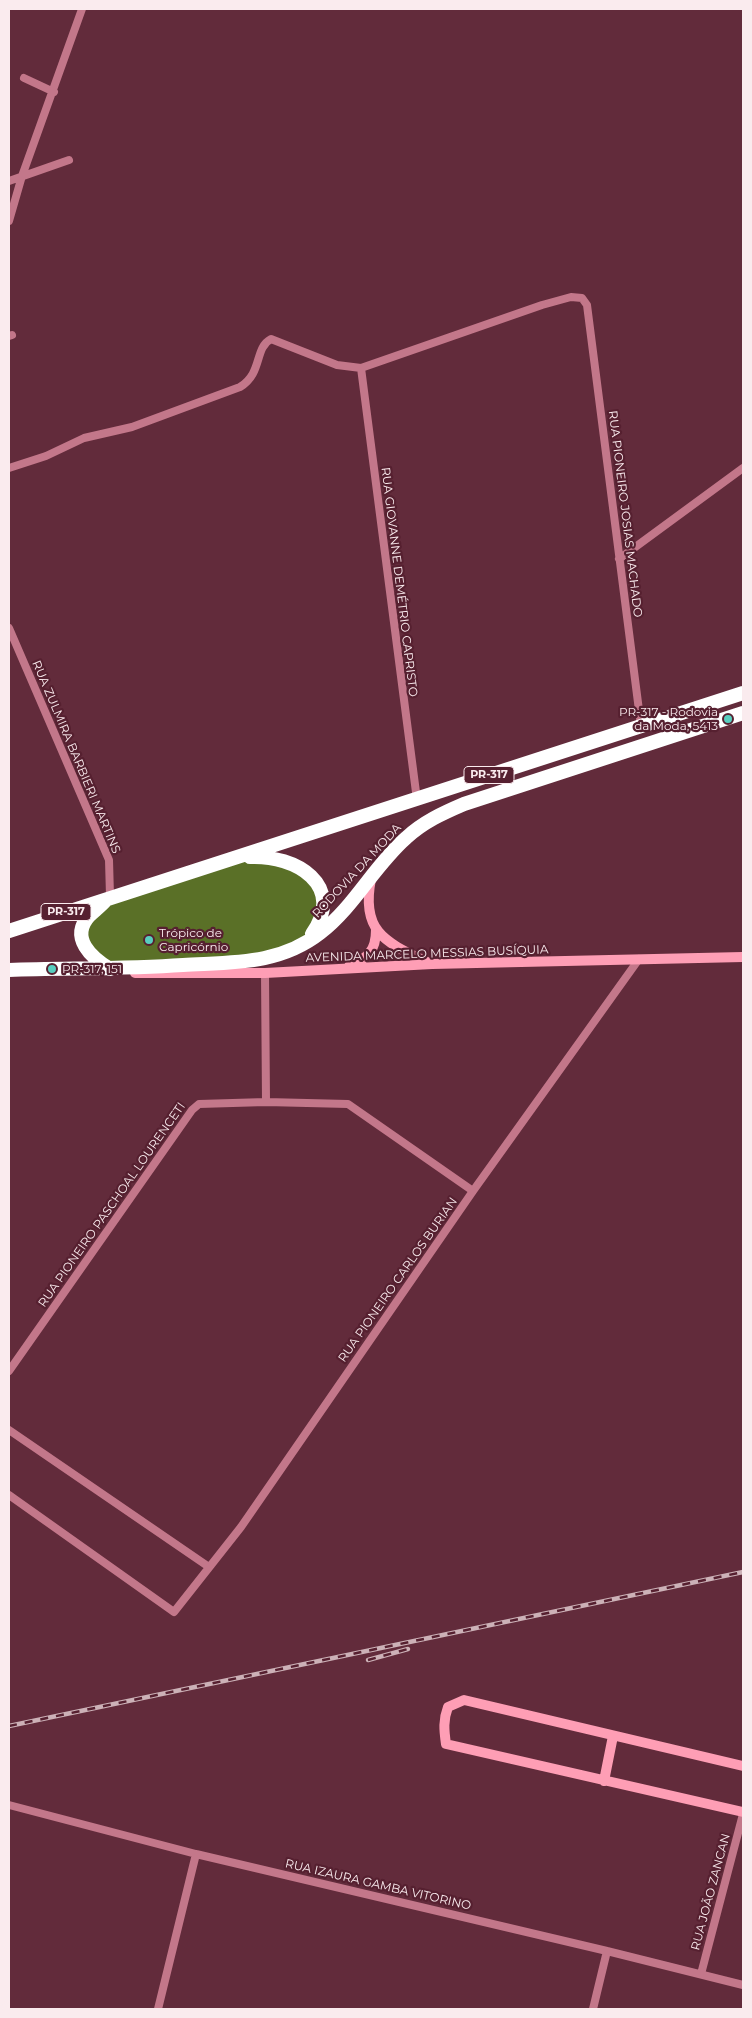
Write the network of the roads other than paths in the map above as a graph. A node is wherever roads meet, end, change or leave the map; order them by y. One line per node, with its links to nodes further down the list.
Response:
1 (82, 9): 3 (street)
2 (24, 78): 3 (street)
3 (54, 92): 5 (street)
4 (69, 160): 5 (street)
5 (22, 176): 6 (street); 7 (street)
6 (9, 181)
7 (9, 221)
8 (362, 368): 9 (street); 11 (street, RUA PIONEIRO JOSIAS MACHADO); 16 (street, RUA GIOVANNE DEMÉTRIO CAPRISTO)
9 (9, 468)
10 (743, 468): 11 (street)
11 (619, 559): 15 (street, RUA PIONEIRO JOSIAS MACHADO)
12 (9, 628): 19 (street, RUA ZULMIRA BARBIERI MARTINS)
13 (743, 693): 15 (highway, RODOVIA DA MODA / PR-317)
14 (743, 713): 18 (highway, RODOVIA DA MODA / PR-317)
15 (641, 726): 16 (highway, RODOVIA DA MODA / PR-317)
16 (417, 800): 17 (highway, RODOVIA DA MODA / PR-317)
17 (235, 858): 19 (highway, RODOVIA DA MODA / PR-317); 22 (highway)
18 (371, 879): 20 (street); 22 (highway, RODOVIA DA MODA / PR-317)
19 (110, 896): 21 (highway, RODOVIA DA MODA / PR-317); 26 (highway)
20 (376, 930): 25 (street); 27 (street)
21 (9, 931)
22 (306, 943): 26 (highway, RODOVIA DA MODA / PR-317)
23 (743, 957): 24 (street, AVENIDA MARCELO MESSIAS BUSÍQUIA)
24 (639, 959): 25 (street, AVENIDA MARCELO MESSIAS BUSÍQUIA); 31 (street, RUA PIONEIRO CARLOS BURIAN)
25 (432, 964): 27 (street, AVENIDA MARCELO MESSIAS BUSÍQUIA)
26 (111, 969): 28 (highway, RODOVIA DA MODA / PR-317); 29 (street, AVENIDA MARCELO MESSIAS BUSÍQUIA)
27 (343, 969): 29 (street, AVENIDA MARCELO MESSIAS BUSÍQUIA)
28 (9, 970)
29 (264, 973): 30 (street)
30 (266, 1102): 31 (street, RUA PIONEIRO PASCHOAL LOURENCETI); 32 (street, RUA PIONEIRO PASCHOAL LOURENCETI)
31 (473, 1191): 35 (street, RUA PIONEIRO CARLOS BURIAN)
32 (9, 1371)
33 (9, 1430): 35 (street)
34 (9, 1495): 35 (street, RUA PIONEIRO CARLOS BURIAN)
35 (209, 1567)
36 (613, 1736): 37 (street); 38 (street); 38 (street)
37 (743, 1766)
38 (604, 1781): 40 (street)
39 (9, 1805): 41 (street, RUA IZAURA GAMBA VITORINO)
40 (743, 1813): 43 (street, RUA JOÃO ZANCAN)
41 (196, 1854): 42 (street, RUA IZAURA GAMBA VITORINO); 45 (street)
42 (606, 1950): 43 (street, RUA IZAURA GAMBA VITORINO); 46 (street)
43 (701, 1974): 44 (street, RUA IZAURA GAMBA VITORINO)
44 (743, 1986)
45 (158, 2009)
46 (593, 2009)

